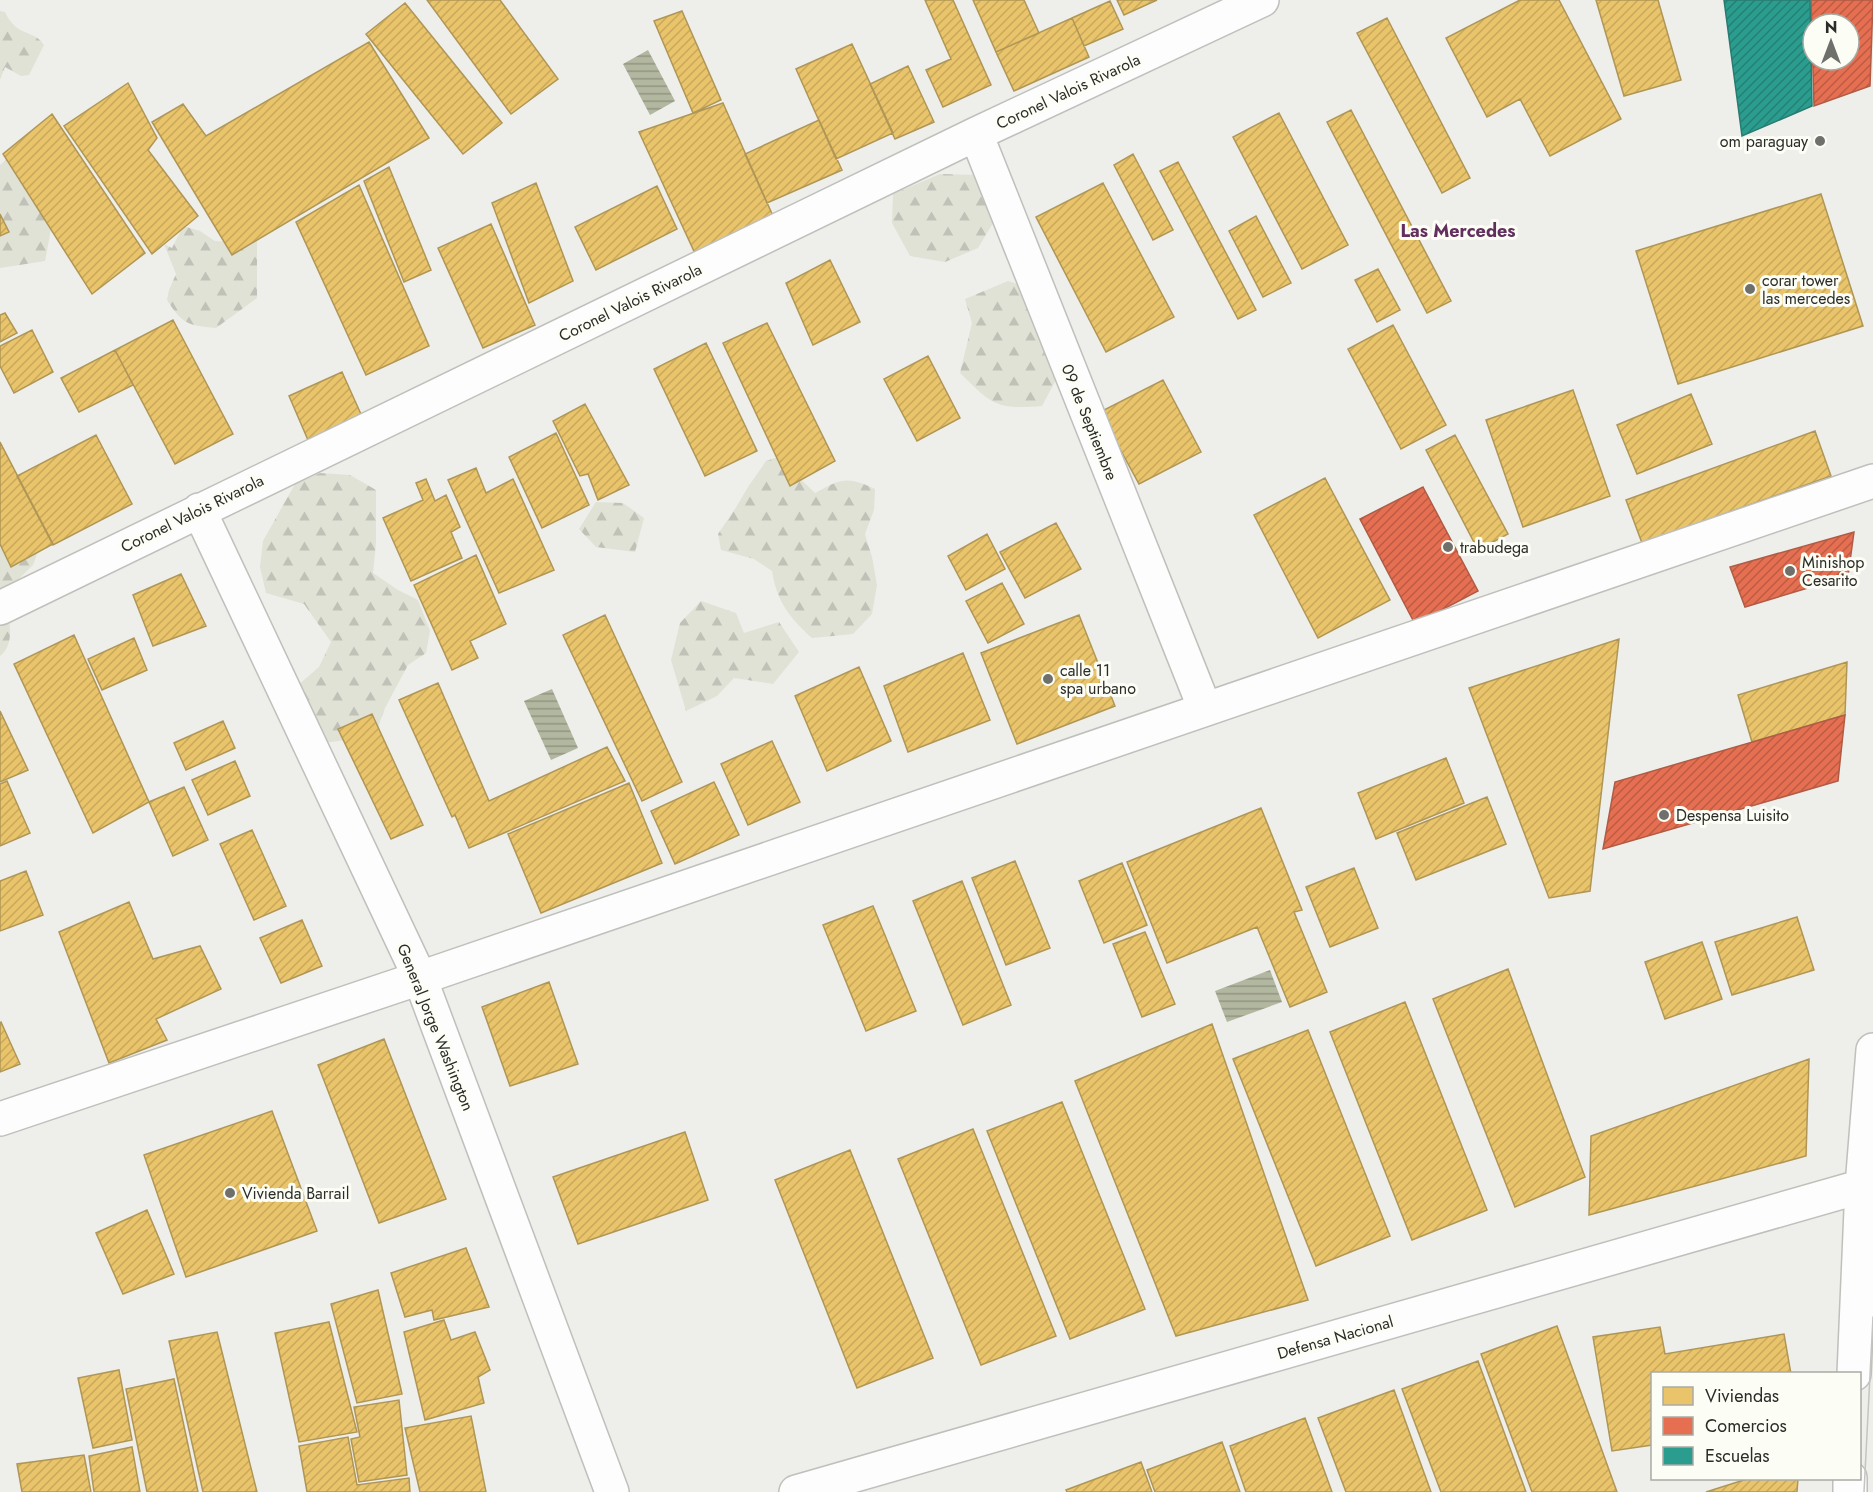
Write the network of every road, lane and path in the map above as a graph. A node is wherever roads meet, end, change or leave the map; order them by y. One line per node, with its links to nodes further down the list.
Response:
1 (1262, 0): 2 (street, Coronel Valois Rivarola)
2 (976, 134): 4 (street, Coronel Valois Rivarola); 6 (street, 09 de Septiembre)
3 (1873, 481): 6 (street)
4 (199, 510): 5 (street, Coronel Valois Rivarola); 7 (street, General Jorge Washington)
5 (0, 608)
6 (1205, 709): 7 (street)
7 (420, 978): 9 (street); 12 (street, General Jorge Washington)
8 (1873, 1050): 10 (street)
9 (0, 1119)
10 (1868, 1184): 11 (street); 13 (street, Defensa Nacional)
11 (1854, 1372)
12 (612, 1492)
13 (796, 1492)

